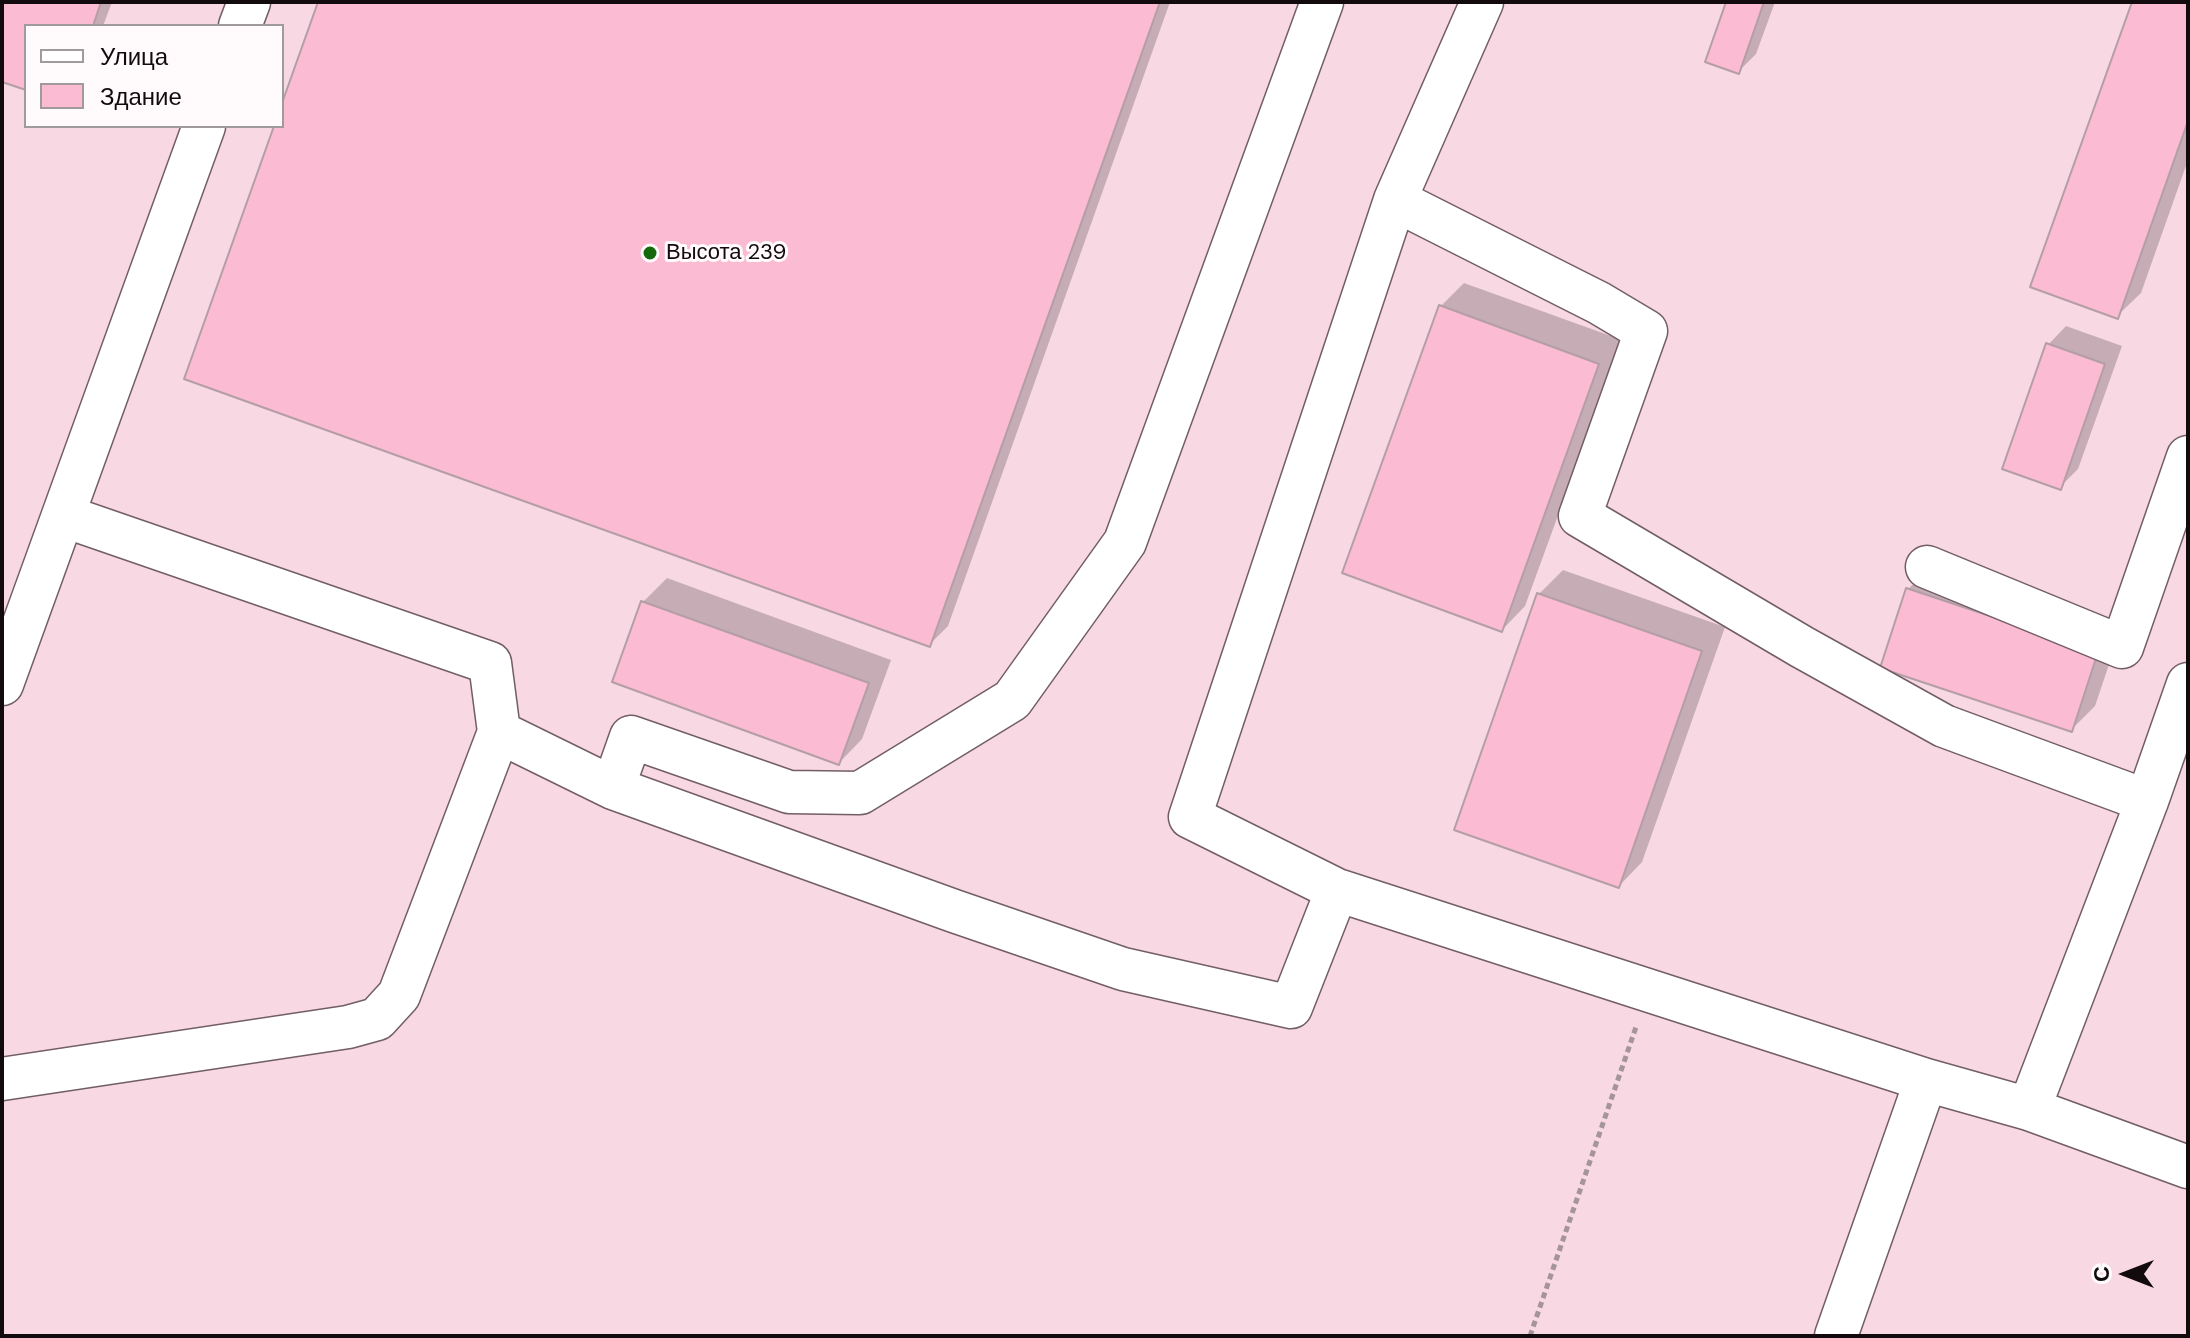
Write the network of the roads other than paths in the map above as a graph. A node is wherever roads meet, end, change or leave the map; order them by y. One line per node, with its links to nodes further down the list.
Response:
1 (249, 2): 4 (lane)
2 (1322, 2): 13 (lane)
3 (1482, 2): 6 (lane)
4 (241, 24)
5 (203, 128): 8 (lane)
6 (1395, 200): 14 (lane); 15 (lane)
7 (2188, 457): 9 (lane)
8 (64, 516): 10 (lane); 12 (lane)
9 (1927, 567)
10 (2, 684)
11 (2188, 684): 14 (lane)
12 (499, 732): 13 (lane); 16 (lane)
13 (613, 788): 15 (lane)
14 (2147, 801): 18 (lane)
15 (1337, 890): 17 (lane)
16 (2, 1079)
17 (1926, 1080): 18 (lane); 20 (lane)
18 (2029, 1109): 19 (lane)
19 (2188, 1167)
20 (1836, 1336)

